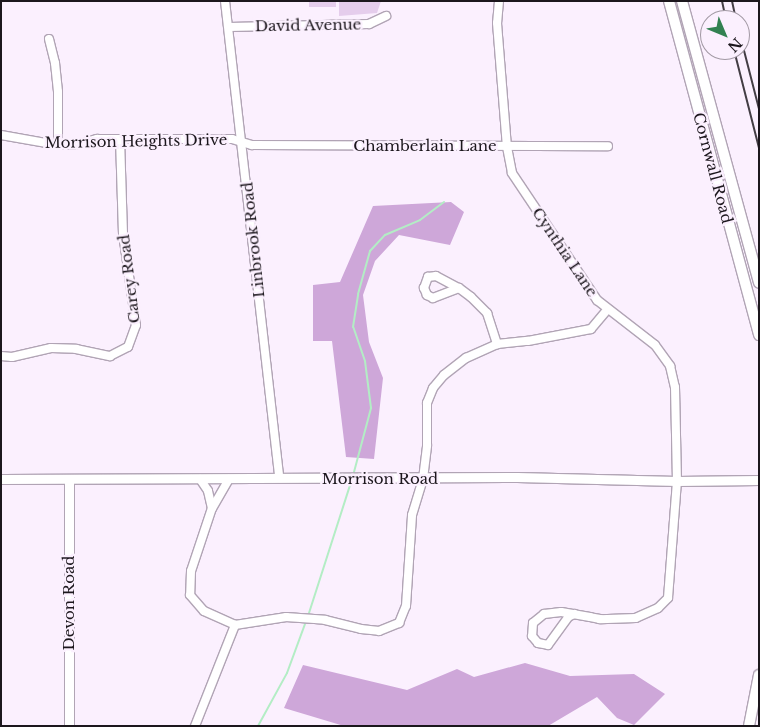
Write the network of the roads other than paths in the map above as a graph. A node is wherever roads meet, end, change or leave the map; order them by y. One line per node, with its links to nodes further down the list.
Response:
1 (225, 1): 6 (street, Linbrook Road)
2 (499, 1): 13 (street, Cynthia Lane)
3 (669, 1): 17 (main road, Cornwall Road)
4 (682, 1): 14 (main road, Cornwall Road)
5 (386, 16): 6 (street, David Avenue)
6 (229, 27): 10 (street, Linbrook Road)
7 (49, 39): 11 (street)
8 (1, 135): 11 (street, Morrison Heights Drive)
9 (120, 140): 10 (street, Morrison Heights Drive); 11 (street, Morrison Heights Drive); 19 (street, Carey Road)
10 (242, 142): 13 (street, Chamberlain Lane); 20 (street, Linbrook Road)
11 (58, 145)
12 (608, 146): 13 (street, Chamberlain Lane)
13 (507, 147): 16 (street, Cynthia Lane)
14 (759, 283)
15 (459, 288): 18 (street)
16 (608, 310): 18 (street); 27 (street, Cynthia Lane)
17 (759, 335)
18 (497, 344): 23 (street)
19 (1, 356)
20 (279, 478): 22 (street, Morrison Road); 23 (street, Morrison Road)
21 (1, 479): 24 (street, Morrison Road)
22 (229, 479): 25 (street, Morrison Road); 28 (street)
23 (423, 479): 27 (street, Morrison Road); 30 (street)
24 (69, 480): 25 (street, Morrison Road); 32 (street, Devon Road)
25 (200, 480): 28 (street)
26 (759, 480): 27 (street, Morrison Road)
27 (677, 481): 29 (street, Cynthia Lane)
28 (212, 508): 30 (street)
29 (574, 614): 29 (street)
30 (235, 625): 33 (street)
31 (759, 675): 34 (main road)
32 (69, 726)
33 (195, 726)
34 (749, 726)

